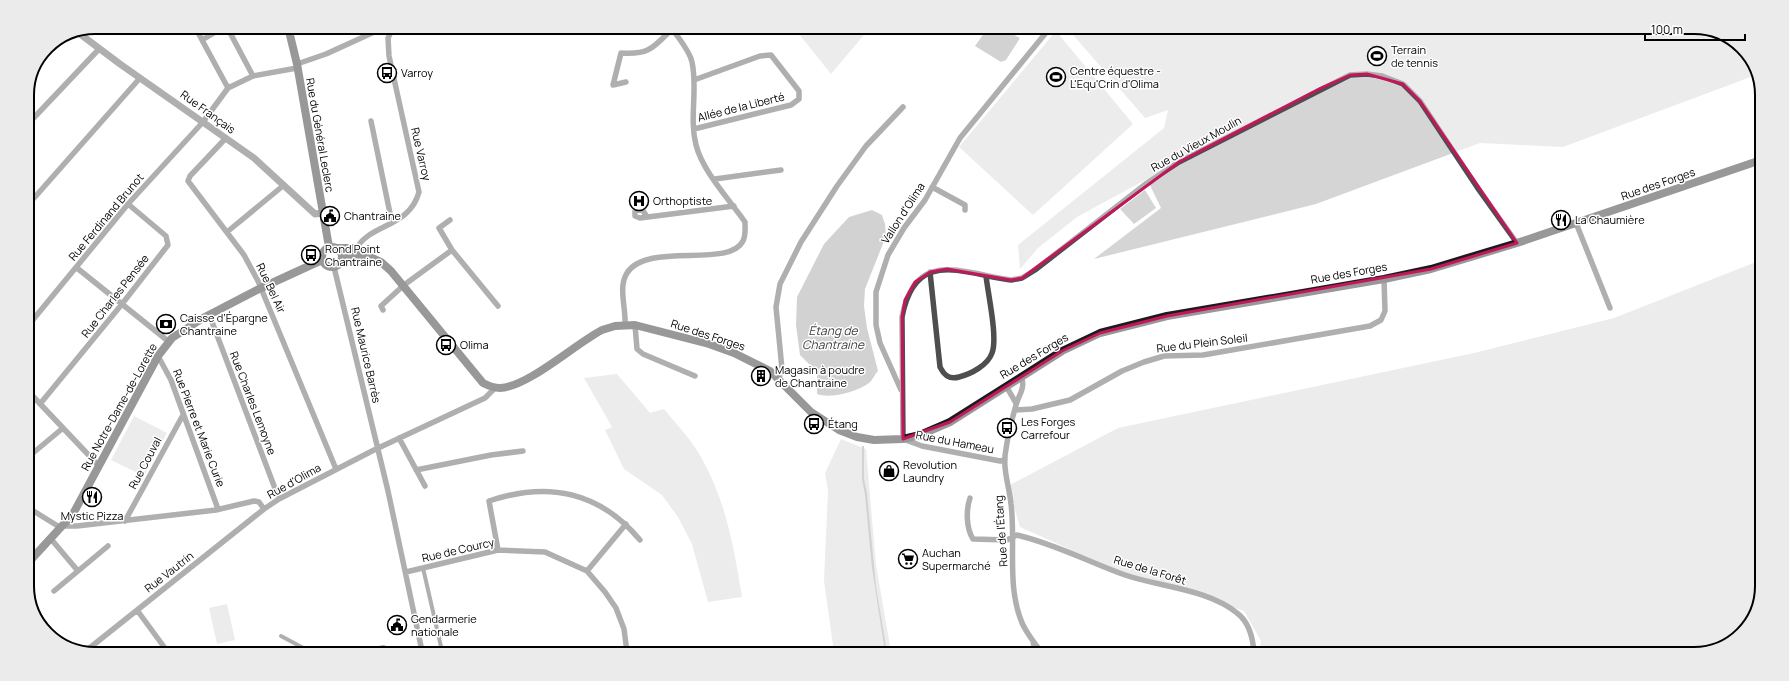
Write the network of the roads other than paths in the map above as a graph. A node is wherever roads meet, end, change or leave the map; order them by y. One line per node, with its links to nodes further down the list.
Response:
1 (199, 34): 11 (street)
2 (213, 34): 11 (street)
3 (229, 34): 14 (street)
4 (290, 34): 13 (main road, Rue du Général Leclerc)
5 (370, 34): 13 (street)
6 (390, 34): 37 (street, Rue Varroy)
7 (666, 34): 17 (street)
8 (675, 34): 16 (street)
9 (1045, 34): 29 (street, Vallon d'Olima)
10 (82, 35): 12 (street, Rue Français)
11 (202, 40): 18 (street)
12 (99, 49): 15 (street, Rue Français); 20 (street)
13 (297, 66): 14 (street); 34 (main road, Rue du Général Leclerc)
14 (253, 76): 18 (street)
15 (140, 78): 22 (street, Rue Français); 30 (street)
16 (694, 80): 23 (street); 23 (street, Allée de la Liberté)
17 (626, 82)
18 (228, 88): 22 (street, Rue Ferdinand Brunot)
19 (903, 106): 67 (street)
20 (34, 118)
21 (371, 121): 37 (street)
22 (203, 122): 24 (street, Rue Français); 31 (street, Rue Ferdinand Brunot)
23 (694, 129): 27 (street)
24 (225, 139): 28 (street, Rue Français); 39 (street, Rue Bel Air)
25 (1755, 162): 38 (main road, Rue des Forges)
26 (781, 170): 27 (street)
27 (715, 179): 32 (street)
28 (284, 185): 34 (street, Rue Français); 39 (street)
29 (932, 187): 33 (street); 70 (street, Vallon d'Olima)
30 (34, 198)
31 (128, 204): 49 (street, Rue Ferdinand Brunot); 55 (street, Rue Charles Pensée)
32 (734, 206): 35 (street); 61 (street)
33 (966, 210)
34 (322, 213): 41 (main road, Rue du Général Leclerc)
35 (647, 217)
36 (450, 220): 43 (street)
37 (392, 223): 42 (street, Rue Varroy)
38 (1576, 223): 40 (main road, Rue des Forges); 57 (street)
39 (227, 232): 54 (street, Rue Bel Air)
40 (1517, 243): 51 (street, Rue du Vieux Moulin); 52 (main road, Rue des Forges)
41 (333, 248): 42 (main road); 46 (main road); 47 (main road)
42 (356, 248): 44 (street, Rue Varroy); 45 (main road)
43 (452, 250): 53 (street); 56 (street)
44 (353, 256): 45 (main road); 46 (main road)
45 (366, 256): 53 (main road)
46 (342, 258): 48 (main road)
47 (322, 260): 48 (main road); 54 (main road, Rue Notre-Dame-de-Lorette)
48 (334, 267): 79 (street, Rue Maurice Barrès)
49 (77, 268): 55 (street); 60 (street, Rue Ferdinand Brunot)
50 (930, 272): 51 (street, Rue du Vieux Moulin); 51 (street); 70 (street, Rue du Vieux Moulin)
51 (986, 276)
52 (1384, 279): 66 (main road, Rue des Forges); 74 (street, Rue du Plein Soleil)
53 (404, 285): 58 (street); 69 (main road)
54 (261, 288): 59 (main road, Rue Notre-Dame-de-Lorette); 84 (street, Rue Bel Air)
55 (122, 304): 63 (street); 73 (street, Rue Charles Pensée)
56 (498, 306)
57 (1610, 308)
58 (383, 310)
59 (209, 314): 63 (main road, Rue Notre-Dame-de-Lorette); 88 (street, Rue Charles Lemoyne)
60 (34, 319)
61 (625, 324): 62 (main road, Rue des Forges); 69 (main road, Rue des Forges)
62 (635, 325): 65 (street); 67 (main road, Rue des Forges)
63 (168, 341): 64 (main road, Rue Notre-Dame-de-Lorette)
64 (158, 356): 75 (street, Rue Pierre et Marie Curie); 83 (main road, Rue Notre-Dame-de-Lorette)
65 (695, 376)
66 (1021, 376): 68 (main road, Rue des Forges); 72 (street, Rue de l'Étang)
67 (779, 378): 78 (main road, Rue des Forges)
68 (1006, 386): 72 (street); 78 (main road, Rue des Forges)
69 (495, 388): 77 (street, Rue d'Olima)
70 (902, 392): 78 (street, Vallon d'Olima)
71 (34, 398): 73 (street)
72 (1016, 403): 74 (street, Rue de l'Étang)
73 (40, 404): 76 (street)
74 (1015, 410): 82 (street, Rue de l'Étang)
75 (183, 415): 90 (street, Rue Pierre et Marie Curie); 92 (street, Rue Couval)
76 (62, 428): 81 (street); 83 (street)
77 (399, 438): 79 (street, Rue d'Olima); 85 (street)
78 (903, 439): 82 (street, Rue du Hameau)
79 (378, 448): 84 (street, Rue d'Olima); 104 (street, Rue Maurice Barrès)
80 (523, 451): 85 (street)
81 (34, 452)
82 (1005, 460): 95 (street, Rue de l'Étang)
83 (99, 466): 94 (main road, Rue Notre-Dame-de-Lorette)
84 (336, 469): 88 (street, Rue d'Olima)
85 (416, 470): 86 (street)
86 (425, 486)
87 (970, 498): 95 (street, Rue de la Forêt)
88 (279, 499): 89 (street, Rue d'Olima)
89 (264, 509): 90 (street, Rue d'Olima); 106 (street, Rue Vautrin)
90 (218, 510): 92 (street, Rue d'Olima)
91 (34, 511): 94 (street)
92 (125, 521): 94 (street, Rue d'Olima)
93 (626, 524): 97 (street); 99 (street); 103 (street)
94 (62, 527): 96 (main road, Rue Notre-Dame-de-Lorette)
95 (1013, 537): 108 (street, Rue de l'Étang); 117 (street, Rue de la Forêt)
96 (51, 539): 100 (main road, Rue Notre-Dame-de-Lorette); 102 (street)
97 (640, 540)
98 (108, 546): 102 (street)
99 (498, 550): 101 (street, Rue de Courcy); 103 (street, Rue de Courcy)
100 (34, 557)
101 (423, 568): 104 (street, Rue de Courcy); 113 (street)
102 (78, 571): 105 (street)
103 (587, 571): 114 (street, Rue de Courcy)
104 (406, 572): 112 (street, Rue Maurice Barrès)
105 (54, 591)
106 (137, 610): 109 (street, Rue Vautrin); 110 (street)
107 (281, 636): 111 (street)
108 (1033, 640): 115 (street); 116 (street, Rue de l'Étang)
109 (91, 647)
110 (165, 647)
111 (302, 647)
112 (421, 647)
113 (441, 647)
114 (626, 647)
115 (1034, 647)
116 (1038, 647)
117 (1254, 647)

